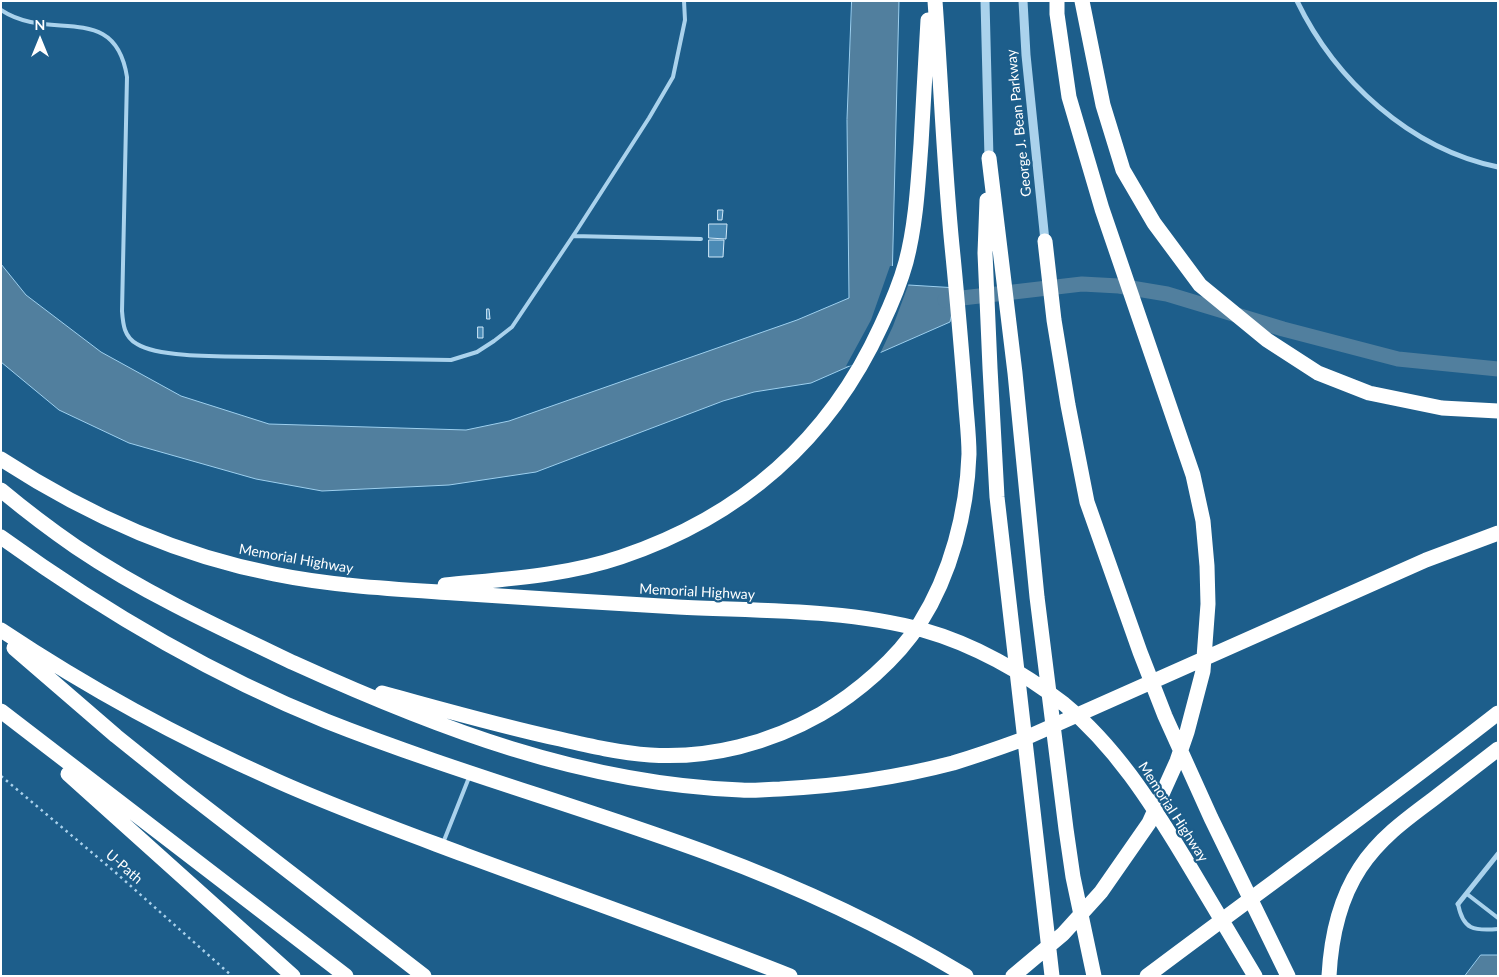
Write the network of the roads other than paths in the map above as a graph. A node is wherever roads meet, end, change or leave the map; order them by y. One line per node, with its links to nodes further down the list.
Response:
1 (684, 1): 14 (lane)
2 (930, 1): 22 (highway)
3 (935, 1): 25 (highway)
4 (985, 1): 12 (street, George J. Bean Parkway)
5 (1023, 1): 16 (street, George J. Bean Parkway)
6 (1057, 1): 42 (highway)
7 (1082, 1): 17 (highway)
8 (1297, 1): 13 (street)
9 (1, 10): 10 (lane)
10 (65, 20)
11 (111, 32): 14 (lane)
12 (989, 158): 43 (highway); 44 (highway)
13 (1498, 167)
14 (573, 236): 15 (lane)
15 (700, 239)
16 (1045, 242): 47 (highway)
17 (1498, 412)
18 (1, 459): 22 (highway, Memorial Highway)
19 (1, 490): 25 (highway)
20 (1498, 533): 25 (highway)
21 (1, 537): 30 (highway)
22 (387, 588): 46 (highway, Memorial Highway)
23 (1, 630): 31 (highway)
24 (1, 637): 39 (highway)
25 (314, 671)
26 (1, 711): 28 (highway)
27 (1498, 713): 45 (highway)
28 (43, 744): 37 (highway); 38 (highway)
29 (1498, 749): 48 (highway)
30 (470, 773): 31 (lane); 41 (highway)
31 (442, 846): 40 (highway)
32 (1498, 854): 33 (street)
33 (1467, 894): 34 (street); 35 (lane)
34 (1458, 904): 36 (lane)
35 (1498, 918)
36 (1498, 930)
37 (293, 976)
38 (346, 976)
39 (424, 976)
40 (790, 976)
41 (966, 976)
42 (1013, 976)
43 (1052, 976)
44 (1094, 976)
45 (1147, 976)
46 (1254, 976)
47 (1288, 976)
48 (1329, 976)

